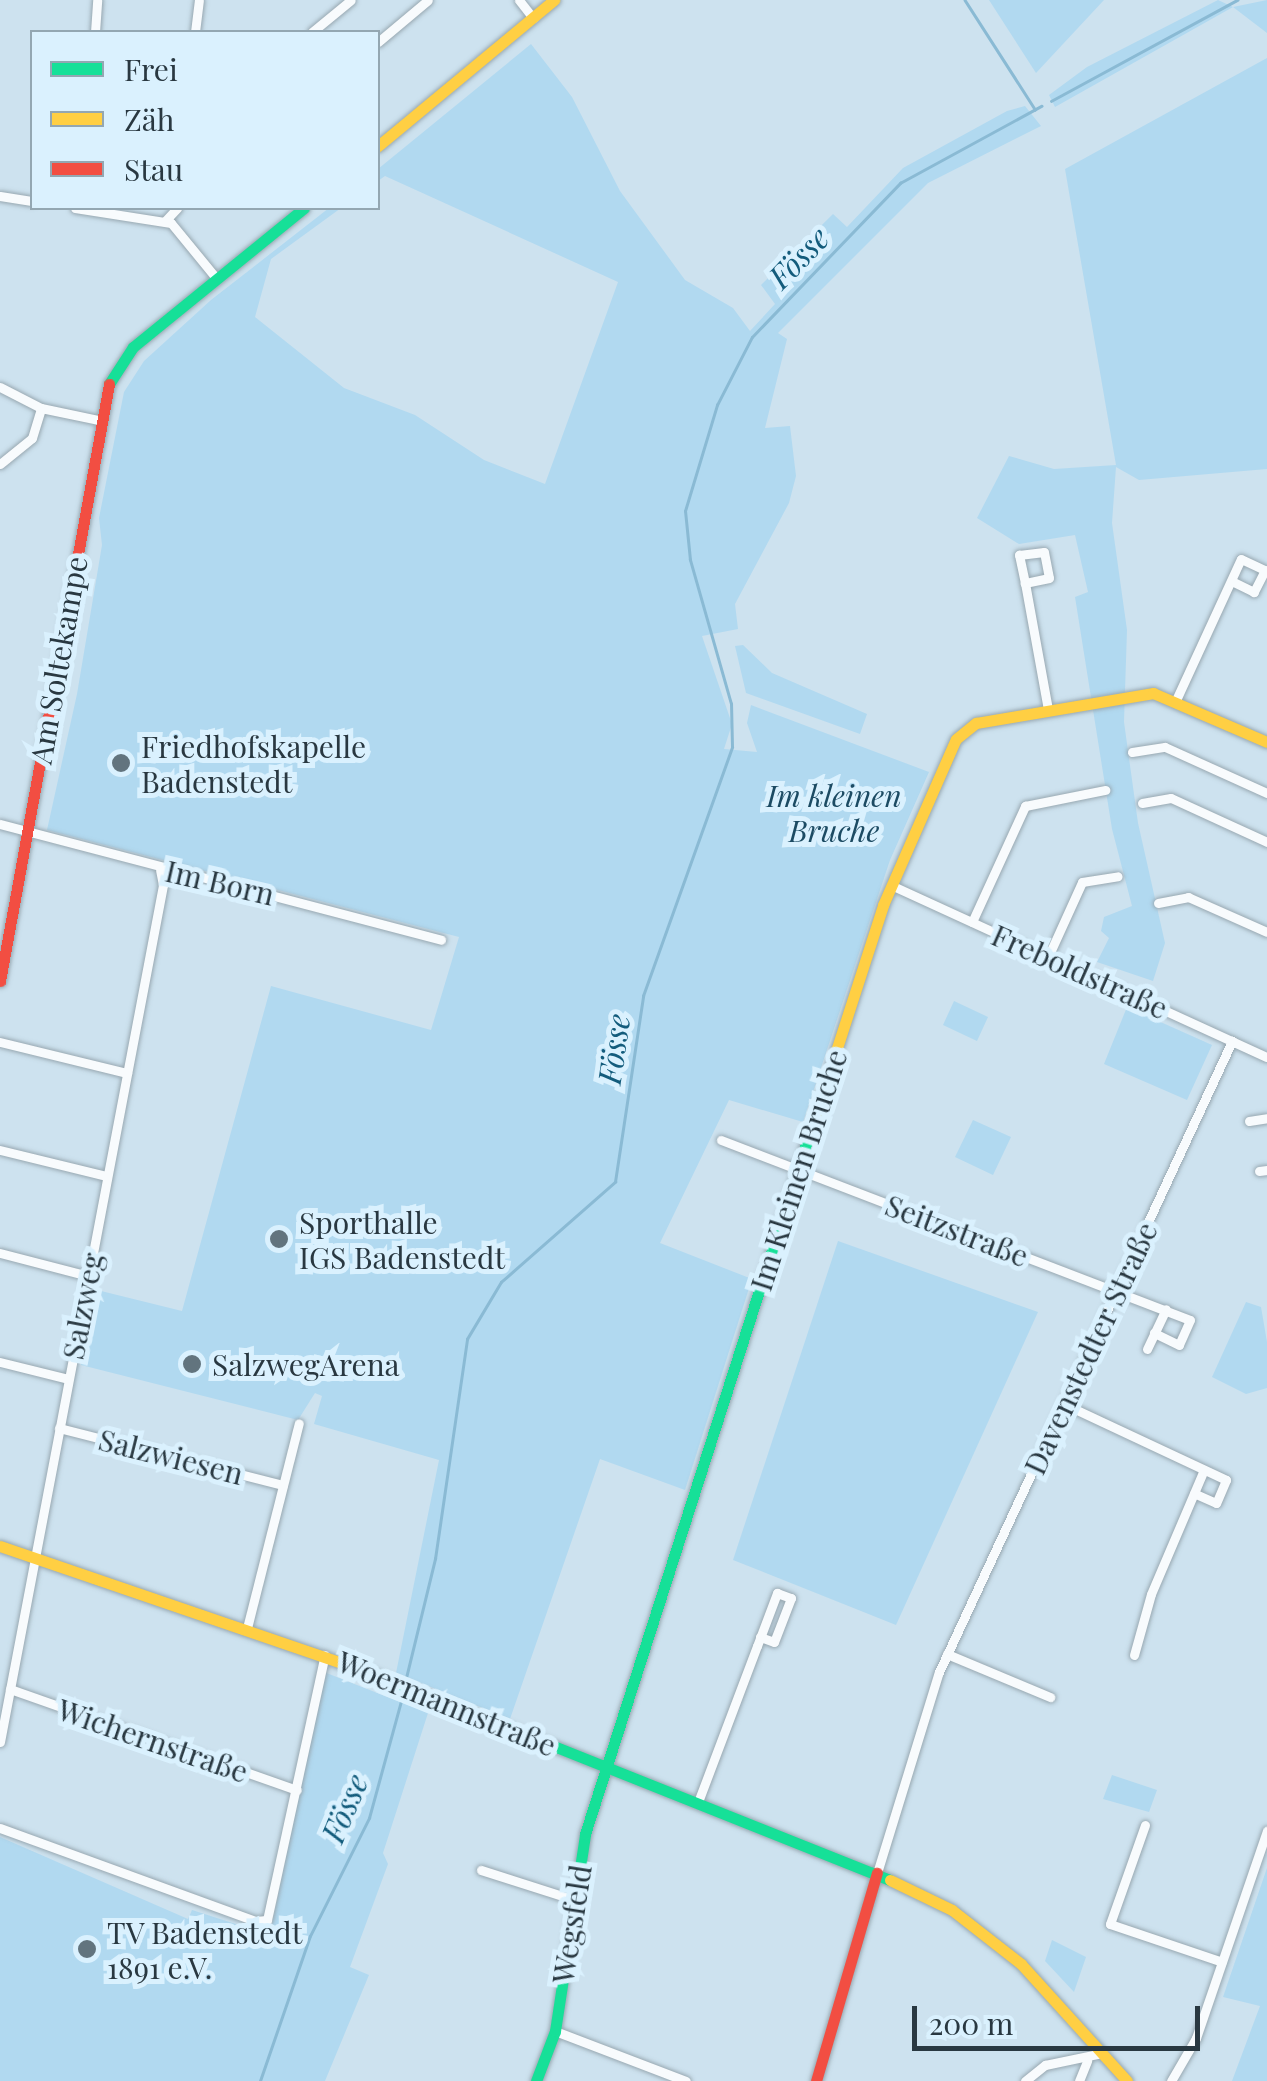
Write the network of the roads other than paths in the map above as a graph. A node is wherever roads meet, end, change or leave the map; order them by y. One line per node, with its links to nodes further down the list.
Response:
1 (97, 0): 10 (street)
2 (200, 0): 11 (street)
3 (351, 0): 12 (street)
4 (406, 0): 8 (street)
5 (428, 0): 8 (street)
6 (519, 0): 9 (street)
7 (554, 0): 9 (street)
8 (415, 10): 13 (street)
9 (532, 18): 14 (street)
10 (94, 30)
11 (195, 30)
12 (314, 30)
13 (380, 40)
14 (380, 144)
15 (0, 196): 16 (street)
16 (30, 201)
17 (90, 210): 20 (street)
18 (175, 210): 20 (street)
19 (301, 210): 21 (street, Am Soltekampe)
20 (165, 221): 21 (street)
21 (216, 278): 24 (street, Am Soltekampe)
22 (0, 387): 23 (street)
23 (41, 408): 24 (street); 25 (street)
24 (98, 420): 36 (street, Am Soltekampe)
25 (0, 464)
26 (1231, 581): 28 (street)
27 (1025, 583): 29 (street)
28 (1176, 700): 29 (street, Im Kleinen Bruche); 30 (street)
29 (1048, 710): 40 (street, Im Kleinen Bruche)
30 (1267, 741)
31 (1132, 752): 33 (street)
32 (1105, 790): 42 (street)
33 (1267, 794)
34 (1142, 803): 37 (street)
35 (0, 824): 36 (street, Im Born)
36 (28, 834): 38 (street, Im Born); 46 (street, Am Soltekampe)
37 (1267, 842)
38 (160, 870): 44 (street, Im Born); 50 (street, Salzweg)
39 (1118, 876): 45 (street)
40 (893, 886): 42 (street, Freboldstraße); 55 (street, Im Kleinen Bruche)
41 (1158, 904): 43 (street)
42 (972, 922): 45 (street, Freboldstraße)
43 (1267, 932)
44 (441, 940)
45 (1048, 957): 48 (street, Freboldstraße)
46 (0, 980)
47 (0, 1042): 50 (street)
48 (1232, 1042): 49 (street, Freboldstraße); 59 (street, Davenstedter Straße)
49 (1267, 1057)
50 (127, 1073): 56 (street, Salzweg)
51 (1267, 1118): 52 (street)
52 (1249, 1122)
53 (721, 1140): 55 (street, Seitzstraße)
54 (0, 1150): 56 (street)
55 (798, 1169): 59 (street, Seitzstraße); 81 (street, Im Kleinen Bruche)
56 (107, 1176): 58 (street, Salzweg)
57 (0, 1254): 58 (street)
58 (88, 1276): 64 (street, Salzweg)
59 (1117, 1289): 60 (street, Seitzstraße); 65 (street, Davenstedter Straße)
60 (1166, 1309): 61 (street); 61 (street)
61 (1154, 1334): 62 (street)
62 (1147, 1349)
63 (0, 1362): 64 (street)
64 (68, 1380): 67 (street, Salzweg)
65 (1064, 1404): 68 (street); 75 (street, Davenstedter Straße)
66 (299, 1423): 69 (street, Salzwiesen)
67 (59, 1428): 69 (street, Salzwiesen); 72 (street, Salzweg)
68 (1204, 1470): 70 (street); 70 (street)
69 (283, 1484): 73 (street, Salzwiesen)
70 (1194, 1493): 77 (street)
71 (0, 1546): 72 (street, Woermannstraße)
72 (35, 1555): 73 (street, Woermannstraße); 78 (street, Salzweg)
73 (247, 1628): 76 (street, Woermannstraße)
74 (760, 1637): 74 (street); 83 (street)
75 (948, 1654): 79 (street); 88 (street, Davenstedter Straße)
76 (324, 1655): 81 (street, Woermannstraße); 82 (street)
77 (1134, 1655)
78 (10, 1689): 80 (street, Salzweg); 82 (street, Wichernstraße)
79 (1050, 1696)
80 (0, 1742)
81 (606, 1767): 83 (street, Woermannstraße); 89 (street, Wegsfeld)
82 (297, 1790): 85 (street)
83 (698, 1802): 88 (street, Woermannstraße)
84 (1145, 1825): 90 (street)
85 (0, 1828)
86 (1267, 1831): 90 (street)
87 (481, 1870): 89 (street)
88 (882, 1876): 92 (street, Woermannstraße); 96 (street, Davenstedter Straße)
89 (575, 1900): 91 (street, Wegsfeld)
90 (1222, 1962): 100 (street)
91 (554, 2031): 94 (street, Wegsfeld); 95 (street)
92 (1102, 2053): 93 (street); 99 (street, Woermannstraße)
93 (1087, 2061): 97 (street); 98 (street)
94 (536, 2081)
95 (686, 2081)
96 (816, 2081)
97 (1024, 2081)
98 (1079, 2081)
99 (1127, 2081)
100 (1171, 2081)

